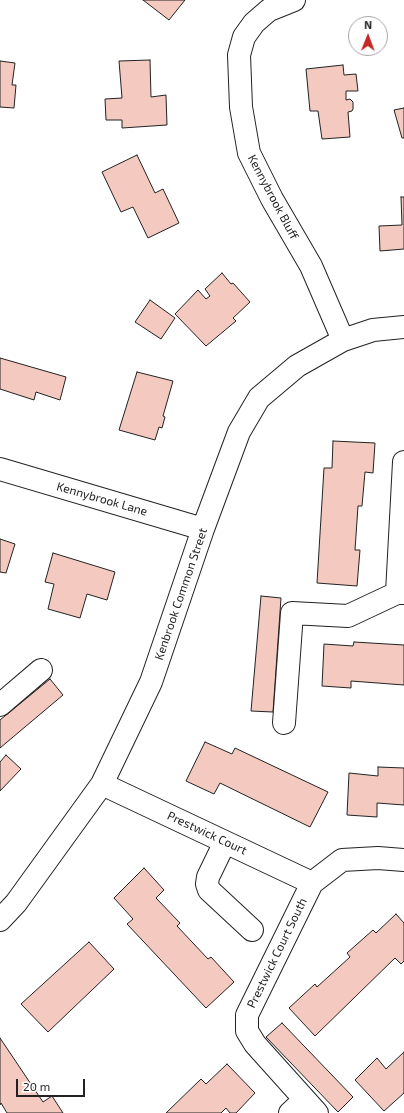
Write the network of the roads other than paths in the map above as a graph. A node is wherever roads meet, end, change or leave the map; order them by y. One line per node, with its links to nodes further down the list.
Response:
1 (294, 0): 3 (street, Kennybrook Bluff)
2 (404, 327): 3 (street, Kenbrook Common Street)
3 (343, 340): 6 (street, Kenbrook Common Street)
4 (404, 462): 7 (street)
5 (0, 469): 6 (street, Kennybrook Lane)
6 (203, 529): 11 (street, Kenbrook Common Street)
7 (400, 593): 10 (street)
8 (41, 670): 9 (street)
9 (0, 705)
10 (284, 723)
11 (102, 784): 12 (street, Prestwick Court); 15 (street, Kenbrook Common Street)
12 (225, 842): 14 (street, Prestwick Court); 16 (street)
13 (404, 860): 14 (street)
14 (312, 883): 17 (street, Prestwick Court South)
15 (0, 920)
16 (252, 930)
17 (304, 1109)

